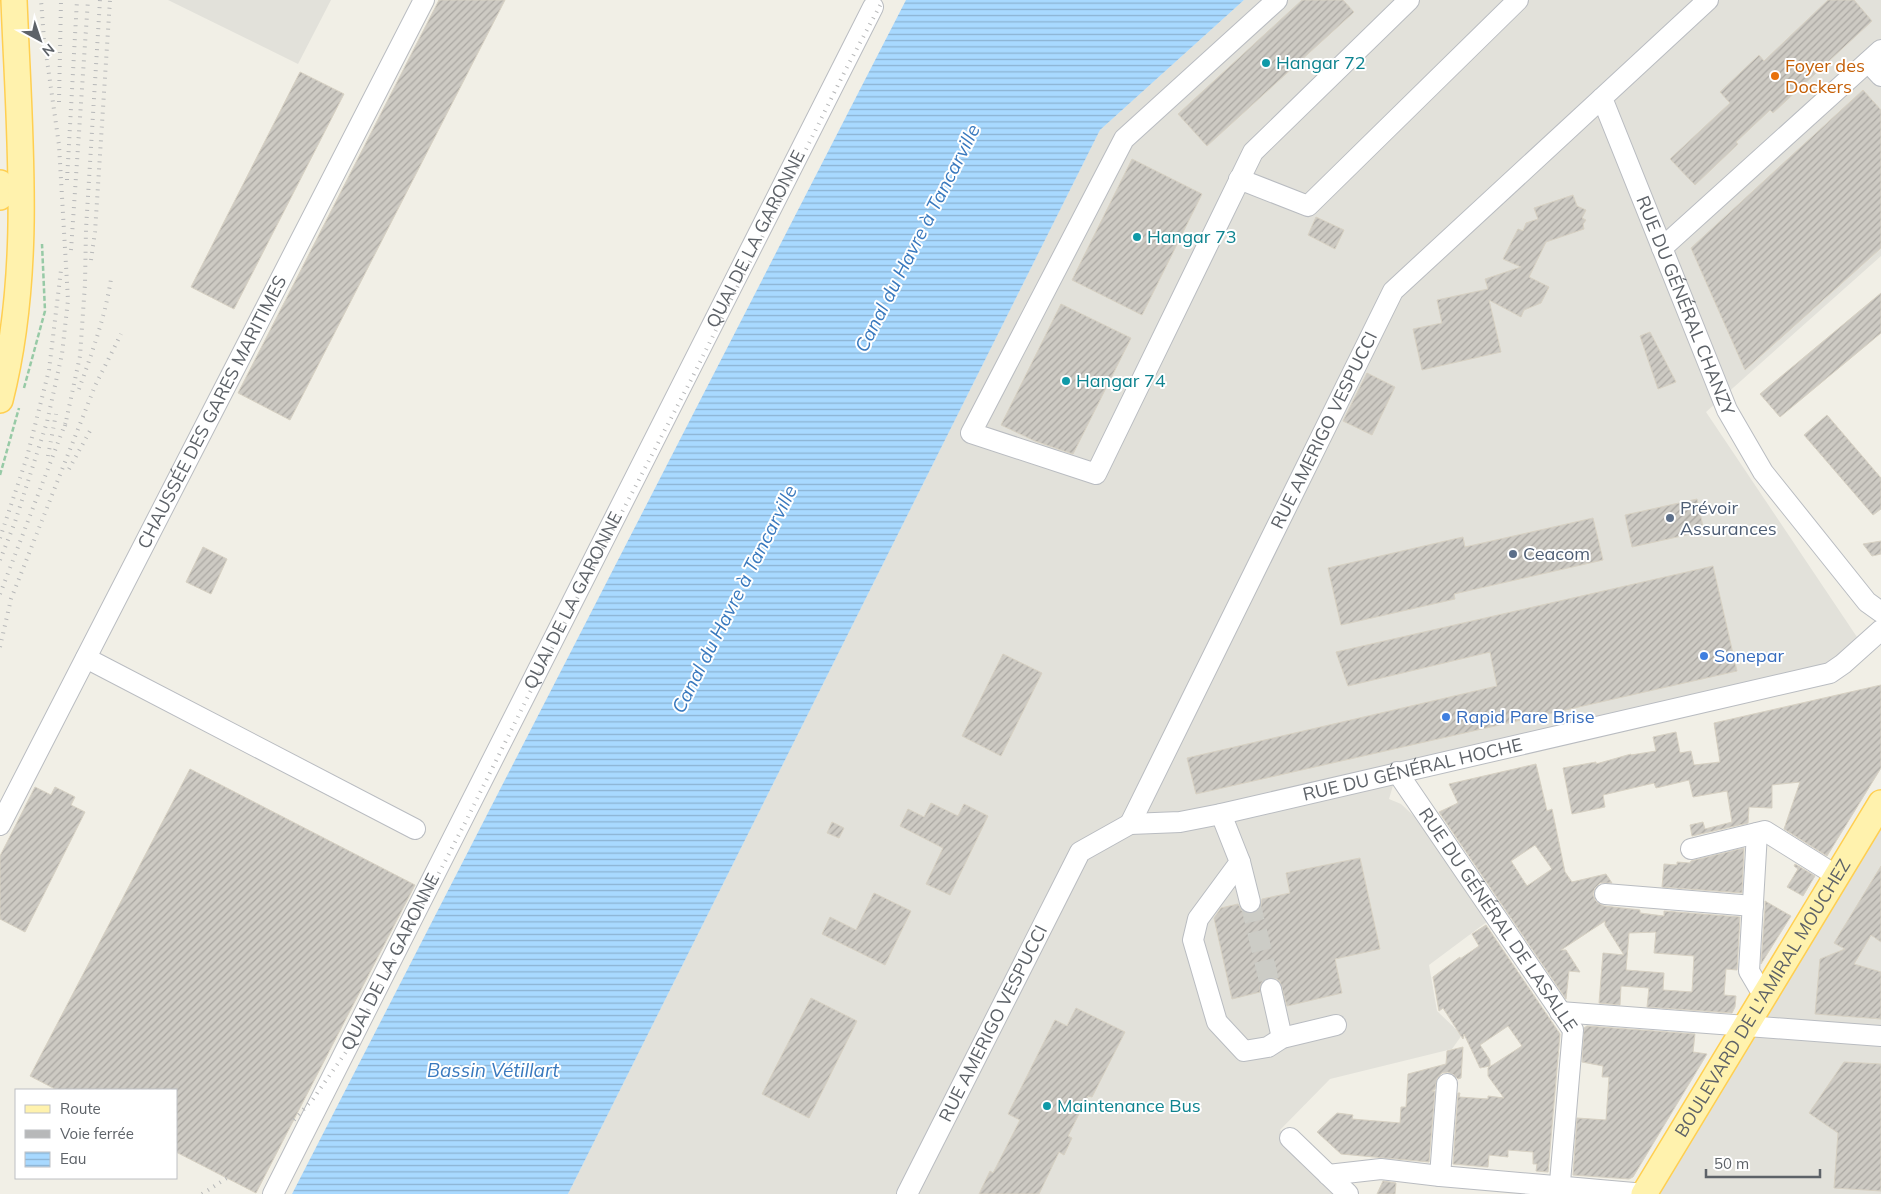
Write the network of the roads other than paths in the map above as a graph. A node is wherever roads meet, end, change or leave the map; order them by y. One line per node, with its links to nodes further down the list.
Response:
1 (14, 0): 14 (main road)
2 (424, 0): 17 (street, CHAUSSÉE DES GARES MARITIMES)
3 (1277, 0): 10 (street)
4 (1409, 0): 10 (street)
5 (1518, 0): 10 (street)
6 (1708, 0): 9 (street)
7 (873, 6): 44 (street, QUAI DE LA GARONNE)
8 (1877, 63): 13 (street)
9 (1602, 98): 13 (street, RUE DU GÉNÉRAL CHANZY); 21 (street, RUE AMERIGO VESPUCCI)
10 (1239, 179)
11 (0, 183): 12 (main road)
12 (0, 196)
13 (1662, 248): 15 (street, RUE DU GÉNÉRAL CHANZY)
14 (0, 400)
15 (1881, 612)
16 (1881, 630): 18 (street, RUE DU GÉNÉRAL HOCHE)
17 (86, 658): 22 (street, CHAUSSÉE DES GARES MARITIMES); 23 (street)
18 (1397, 772): 20 (street, RUE DU GÉNÉRAL HOCHE); 34 (street, RUE DU GÉNÉRAL DE LASALLE)
19 (1881, 803): 28 (main road, BOULEVARD DE L'AMIRAL MOUCHEZ)
20 (1221, 814): 21 (street, RUE DU GÉNÉRAL HOCHE); 27 (street)
21 (1130, 824): 26 (street, RUE DU GÉNÉRAL HOCHE)
22 (0, 825)
23 (416, 829)
24 (1757, 833): 25 (street); 28 (street); 31 (street)
25 (1691, 849)
26 (1080, 852): 45 (street, RUE AMERIGO VESPUCCI)
27 (1240, 862): 30 (street); 38 (street)
28 (1837, 876): 33 (main road, BOULEVARD DE L'AMIRAL MOUCHEZ)
29 (1605, 894): 31 (street)
30 (1250, 902)
31 (1753, 906): 33 (street)
32 (1271, 990): 38 (street)
33 (1766, 993): 36 (main road, BOULEVARD DE L'AMIRAL MOUCHEZ)
34 (1560, 1012): 36 (street); 43 (street, RUE DU GÉNÉRAL DE LASALLE)
35 (1336, 1024): 38 (street)
36 (1755, 1026): 37 (street); 47 (main road, BOULEVARD DE L'AMIRAL MOUCHEZ)
37 (1881, 1036)
38 (1282, 1038)
39 (1447, 1084): 42 (street)
40 (1290, 1138): 41 (street)
41 (1328, 1175): 42 (street); 46 (street)
42 (1440, 1176): 43 (street)
43 (1560, 1190): 47 (street)
44 (273, 1194)
45 (907, 1194)
46 (1348, 1194)
47 (1644, 1194)

